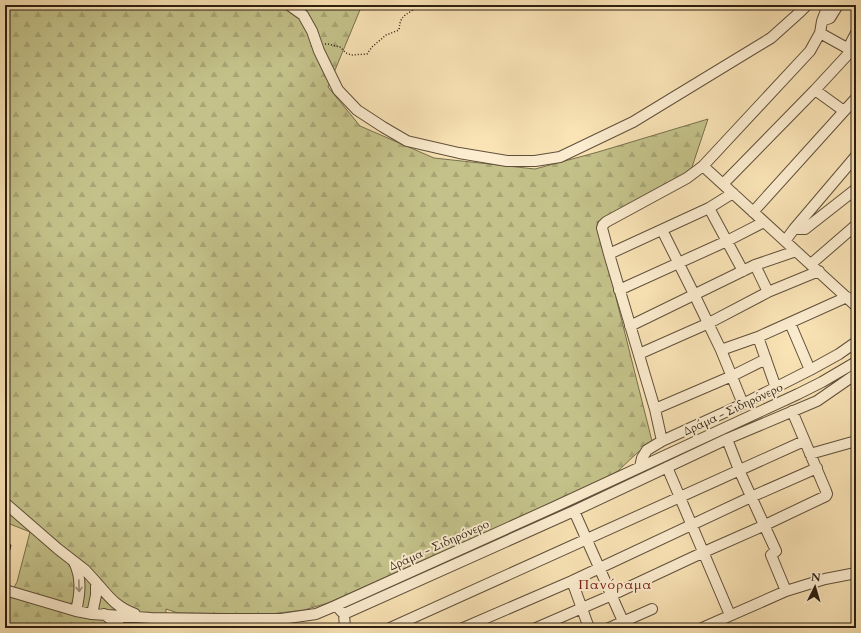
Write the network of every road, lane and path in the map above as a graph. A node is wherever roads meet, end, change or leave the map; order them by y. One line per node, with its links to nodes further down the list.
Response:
1 (290, 5): 9 (street)
2 (417, 5): 9 (path)
3 (807, 5): 9 (street)
4 (828, 5): 6 (street)
5 (838, 5): 6 (street)
6 (822, 21): 7 (street)
7 (820, 33): 10 (street); 15 (street)
8 (856, 33): 10 (street)
9 (317, 46)
10 (852, 50): 11 (street)
11 (815, 90): 13 (street); 16 (street)
12 (856, 98): 13 (street)
13 (844, 111): 20 (street)
14 (856, 156): 23 (street)
15 (703, 166): 16 (street); 28 (street)
16 (723, 184): 17 (street)
17 (733, 193): 19 (street); 20 (street)
18 (854, 194): 23 (street)
19 (709, 208): 24 (street); 25 (street)
20 (753, 212): 21 (street)
21 (764, 222): 25 (street); 26 (street)
22 (856, 225): 30 (street)
23 (794, 229): 26 (street)
24 (662, 230): 28 (street); 29 (street)
25 (727, 241): 29 (street); 32 (street)
26 (785, 241): 27 (street)
27 (796, 251): 30 (street); 31 (street)
28 (609, 254): 34 (street)
29 (678, 263): 34 (street); 36 (street)
30 (811, 264): 33 (street)
31 (755, 265): 32 (street); 35 (street)
32 (743, 271): 36 (street)
33 (818, 271): 35 (street); 37 (street)
34 (619, 290): 41 (street)
35 (768, 292): 39 (street)
36 (694, 294): 39 (street); 41 (street)
37 (847, 297): 38 (street); 40 (street)
38 (856, 305)
39 (708, 323): 44 (street); 45 (street)
40 (790, 323): 42 (street); 48 (street)
41 (630, 326): 45 (street)
42 (758, 337): 44 (street); 46 (street)
43 (856, 342): 48 (street)
44 (721, 350): 50 (street)
45 (639, 354): 53 (street)
46 (766, 359): 50 (street); 51 (street)
47 (856, 362): 60 (street, Δράμα - Σιδηρόνερο)
48 (810, 370): 51 (street)
49 (856, 374): 54 (street)
50 (732, 376): 52 (street); 53 (street)
51 (776, 388): 52 (street)
52 (743, 404): 58 (street)
53 (654, 409): 58 (street)
54 (792, 411): 55 (street); 57 (street)
55 (727, 439): 61 (street); 63 (street)
56 (856, 440): 59 (street)
57 (804, 441): 59 (street); 63 (street)
58 (662, 442): 60 (street)
59 (810, 454): 62 (street)
60 (640, 467): 80 (street, Δράμα - Σιδηρόνερο)
61 (667, 467): 65 (street); 67 (street)
62 (817, 468): 64 (street); 69 (street)
63 (739, 470): 64 (street); 65 (street)
64 (751, 497): 68 (street); 69 (street)
65 (679, 498): 68 (street); 70 (street)
66 (5, 502): 72 (street)
67 (574, 511): 70 (street); 86 (street)
68 (692, 525): 71 (street); 73 (street)
69 (765, 525): 71 (street); 78 (street)
70 (586, 540): 73 (street); 93 (street)
71 (704, 552): 79 (street); 87 (street)
72 (74, 562): 76 (street); 83 (street, one-way to 83)
73 (600, 568): 75 (street); 79 (street)
74 (856, 573): 78 (street)
75 (572, 581): 81 (street); 89 (street)
76 (96, 582): 84 (street); 88 (street)
77 (5, 590): 83 (street, Δράμα - Σιδηρόνερο)
78 (786, 591): 87 (street)
79 (612, 595): 81 (street); 90 (street)
80 (335, 606): 86 (street); 88 (street, Δράμα - Σιδηρόνερο)
81 (581, 608): 95 (street); 96 (street)
82 (652, 609): 90 (street)
83 (76, 611): 84 (street, Δράμα - Σιδηρόνερο)
84 (92, 614): 85 (street, Δράμα - Σιδηρόνερο)
85 (104, 614): 88 (street, Δράμα - Σιδηρόνερο); 91 (street)
86 (344, 614): 92 (street)
87 (730, 616): 98 (street)
88 (151, 618)
89 (481, 624): 94 (street)
90 (625, 625): 97 (street)
91 (122, 628)
92 (345, 628)
93 (390, 628)
94 (463, 628)
95 (536, 628)
96 (590, 628)
97 (609, 628)
98 (702, 628)

